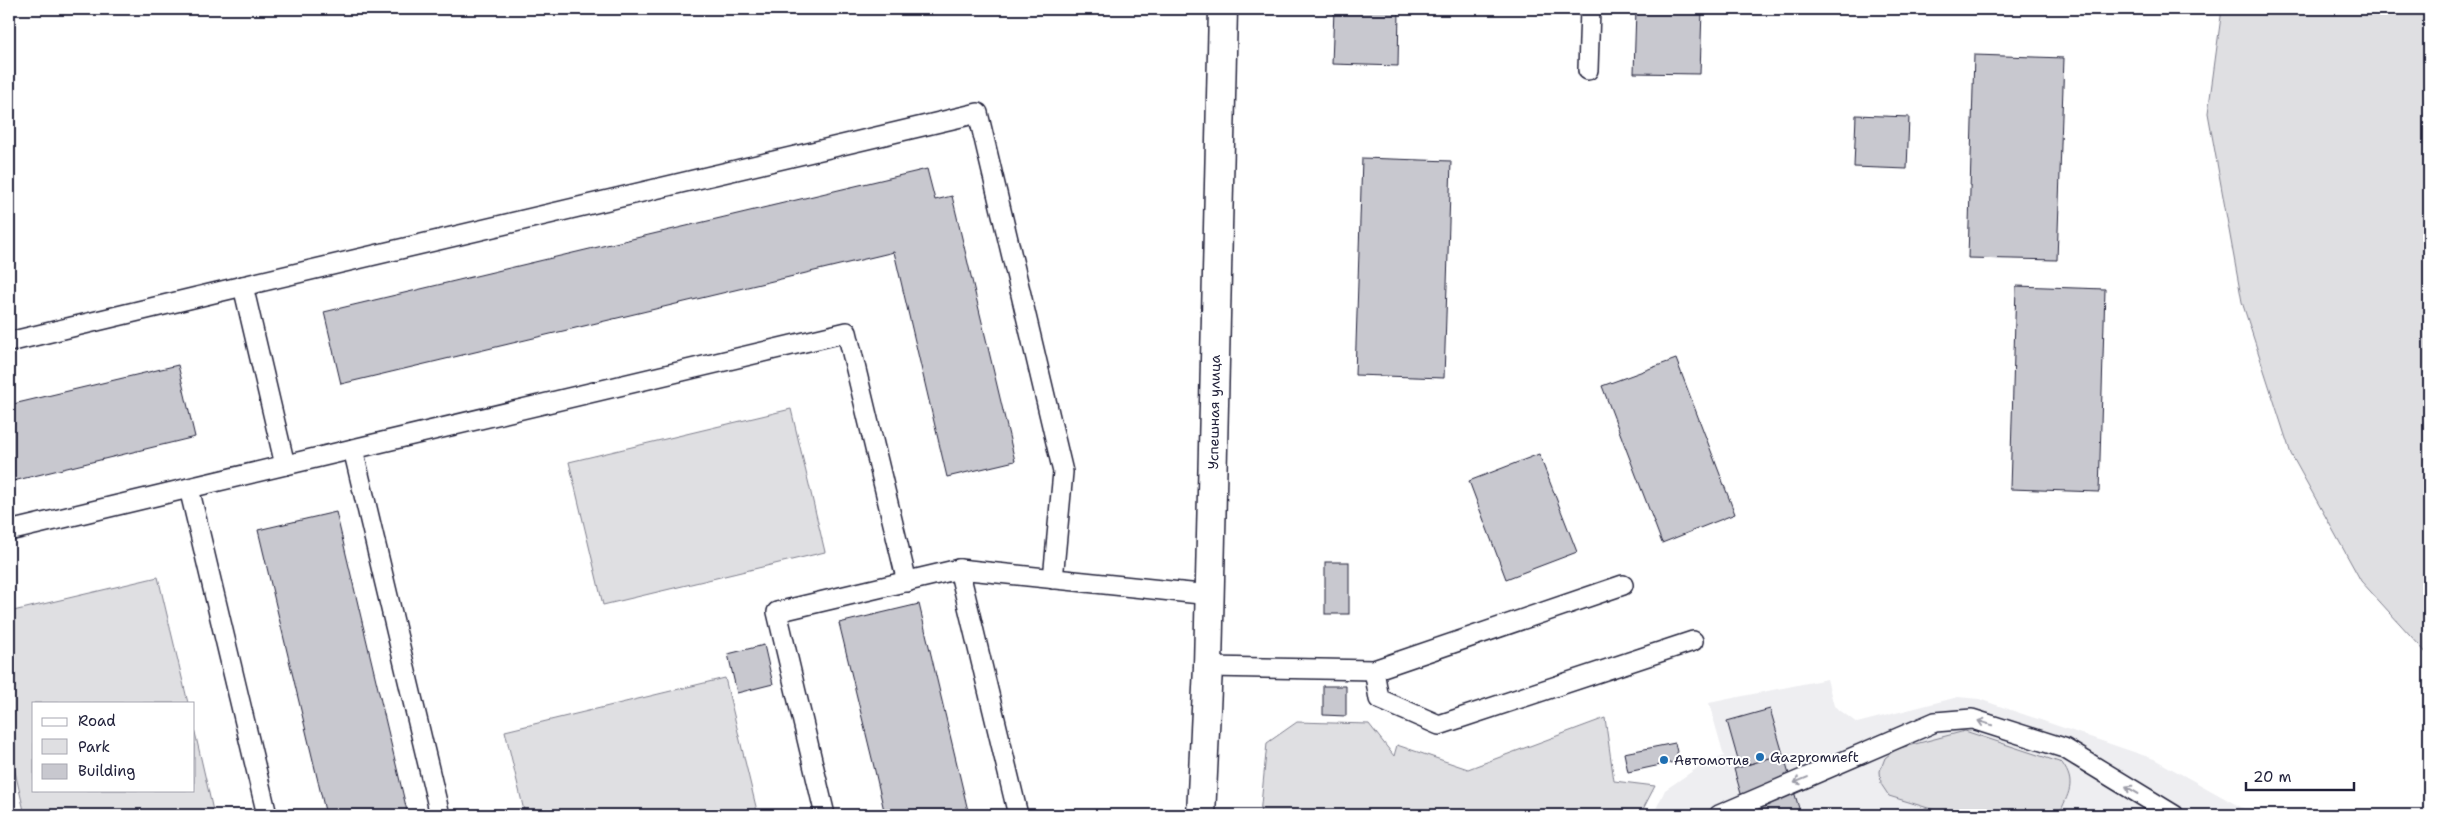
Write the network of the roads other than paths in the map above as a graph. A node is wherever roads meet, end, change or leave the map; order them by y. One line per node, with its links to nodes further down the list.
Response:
1 (1222, 9): 14 (street, Успешная улица)
2 (1590, 9): 3 (lane)
3 (1588, 70)
4 (243, 286): 5 (lane); 7 (lane); 11 (lane)
5 (9, 342)
6 (353, 449): 7 (lane); 12 (lane); 19 (lane)
7 (285, 465): 8 (lane)
8 (190, 488): 9 (lane); 18 (lane)
9 (9, 531)
10 (959, 569): 11 (lane); 12 (lane); 21 (lane)
11 (1053, 579): 14 (lane)
12 (907, 582): 20 (lane)
13 (1623, 585): 17 (lane)
14 (1210, 595): 16 (street, Успешная улица)
15 (1693, 641): 17 (lane)
16 (1208, 667): 17 (lane); 22 (street, Успешная улица)
17 (1374, 670)
18 (267, 815)
19 (440, 815)
20 (825, 815)
21 (1018, 815)
22 (1201, 815)
23 (1719, 815): 24 (lane, one-way to 23)
24 (2174, 815)

